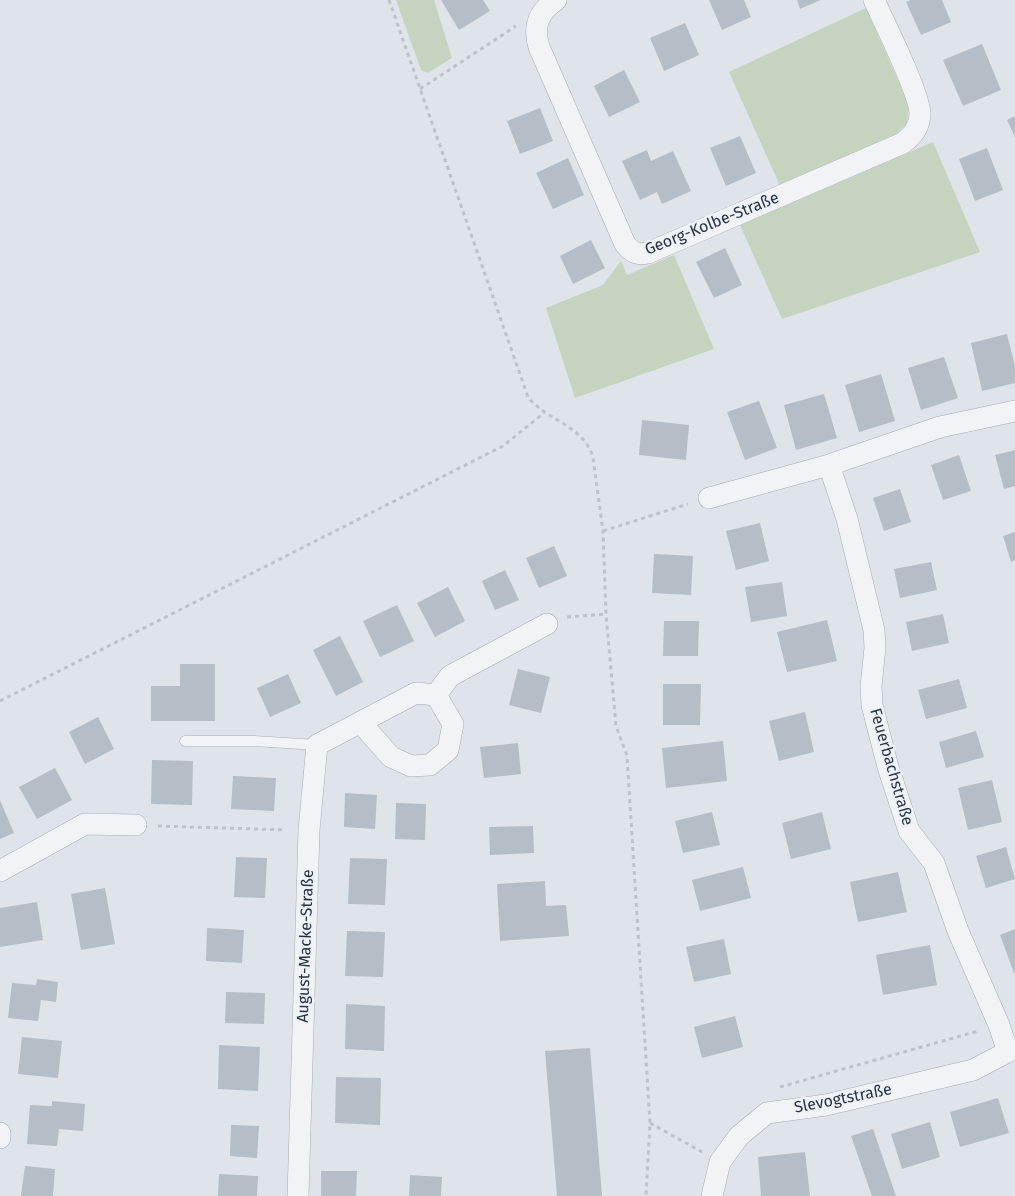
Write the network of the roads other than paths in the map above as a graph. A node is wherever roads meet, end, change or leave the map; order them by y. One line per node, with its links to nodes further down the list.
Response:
1 (874, 0): 2 (street, Georg-Kolbe-Straße)
2 (552, 3)
3 (1015, 411): 4 (street)
4 (829, 465): 5 (street); 13 (street, Feuerbachstraße)
5 (709, 498)
6 (547, 624): 7 (street)
7 (436, 695): 8 (street); 8 (street)
8 (361, 723): 10 (street)
9 (185, 741): 10 (lane)
10 (317, 746): 16 (street, August-Macke-Straße)
11 (136, 826): 12 (street)
12 (0, 871)
13 (1011, 1050): 17 (street, Slevogtstraße)
14 (0, 1133): 15 (street)
15 (0, 1138)
16 (298, 1196)
17 (712, 1196)

